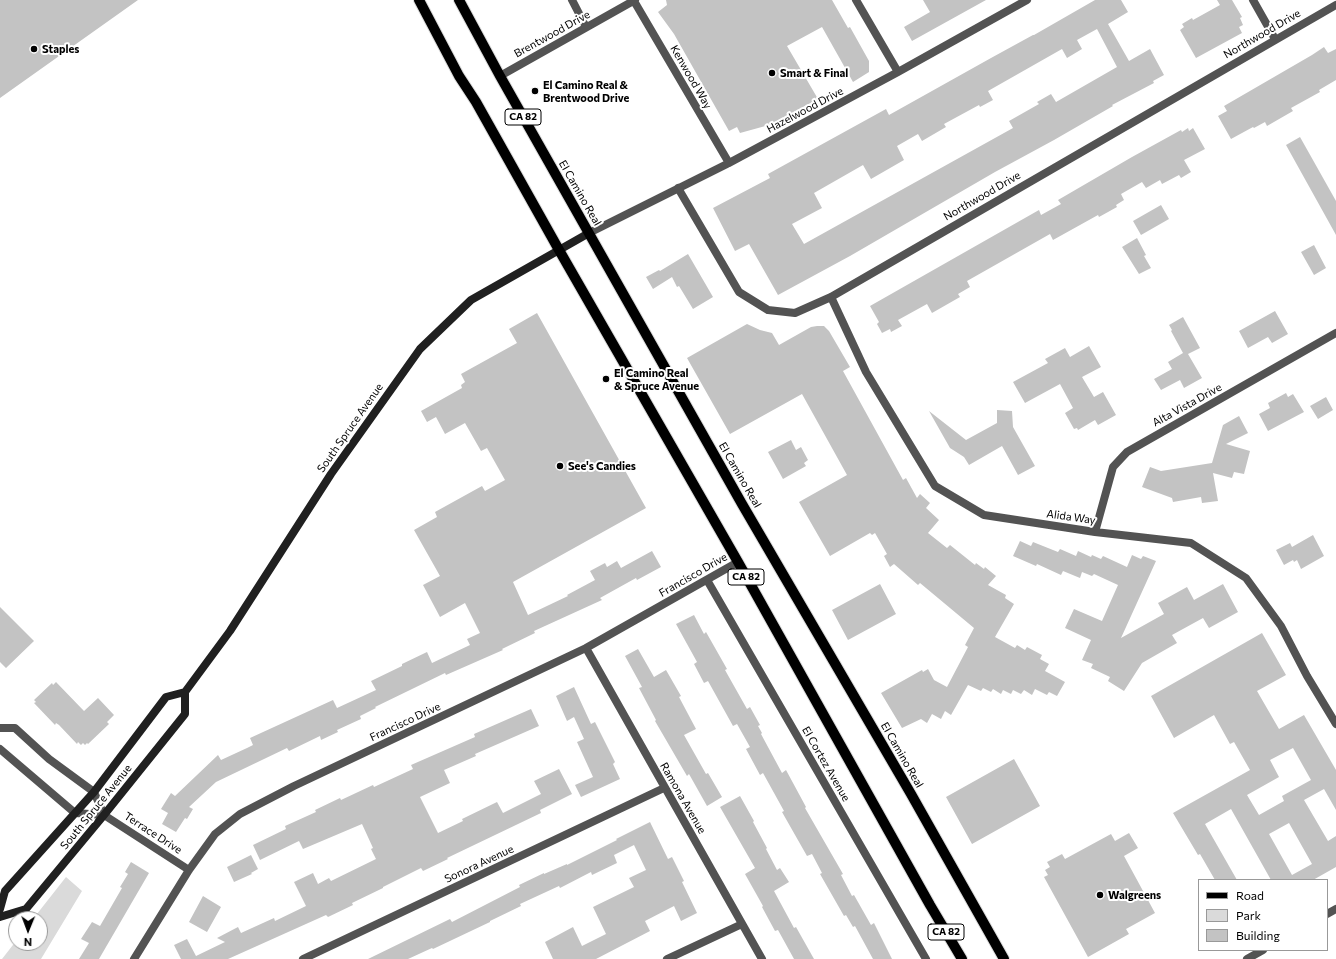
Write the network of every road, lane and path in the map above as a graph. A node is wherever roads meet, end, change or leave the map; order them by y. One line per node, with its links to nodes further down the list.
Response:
1 (419, 0): 16 (main road, CA 82)
2 (459, 0): 12 (main road, El Camino Real / CA 82)
3 (572, 0): 9 (street)
4 (635, 0): 9 (street, Brentwood Drive); 13 (street, Kenwood Way)
5 (856, 0): 11 (street)
6 (1027, 0): 11 (street, Hazelwood Drive)
7 (1253, 0): 10 (street)
8 (1336, 5): 10 (street, Northwood Drive)
9 (586, 27): 12 (street, Brentwood Drive)
10 (1275, 40): 17 (street, Northwood Drive)
11 (898, 72): 13 (street, Hazelwood Drive)
12 (500, 76): 15 (main road, El Camino Real / CA 82)
13 (729, 163): 14 (street, Hazelwood Drive)
14 (678, 188): 15 (street, Hazelwood Drive); 17 (street, Northwood Drive)
15 (589, 233): 16 (main road, South Spruce Avenue); 42 (main road, El Camino Real / CA 82)
16 (559, 250): 20 (main road, CA 82); 23 (main road, South Spruce Avenue)
17 (831, 297): 19 (street, Alida Way)
18 (1336, 333): 19 (street, Alta Vista Drive)
19 (1095, 532): 24 (street, Alida Way)
20 (738, 562): 21 (street, Francisco Drive); 41 (main road, CA 82)
21 (707, 580): 22 (street, Francisco Drive); 40 (street, El Cortez Avenue)
22 (586, 648): 27 (street, Ramona Avenue); 31 (street, Francisco Drive)
23 (185, 692): 28 (main road, South Spruce Avenue); 30 (main road, South Spruce Avenue)
24 (1336, 724)
25 (0, 728): 28 (street)
26 (0, 748): 29 (street)
27 (664, 788): 34 (street, Ramona Avenue); 37 (street, Sonora Avenue)
28 (94, 792): 29 (main road, South Spruce Avenue); 30 (street)
29 (75, 814): 30 (street); 32 (main road, South Spruce Avenue)
30 (104, 815): 31 (street, Terrace Drive); 33 (main road, South Spruce Avenue)
31 (189, 870): 36 (street, Francisco Drive)
32 (0, 909)
33 (0, 917)
34 (742, 924): 38 (street); 39 (street, Ramona Avenue)
35 (1261, 951): 43 (street)
36 (134, 959)
37 (303, 959)
38 (667, 959)
39 (762, 959)
40 (926, 959)
41 (962, 959)
42 (1004, 959)
43 (1247, 959)

